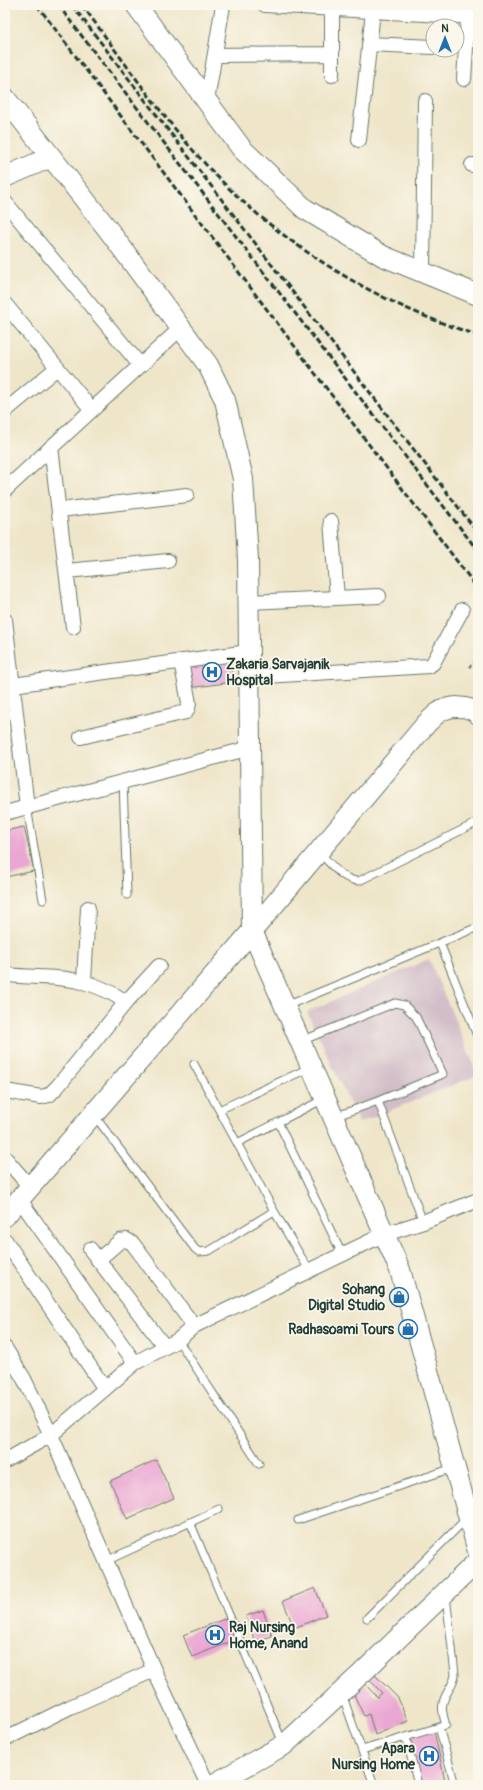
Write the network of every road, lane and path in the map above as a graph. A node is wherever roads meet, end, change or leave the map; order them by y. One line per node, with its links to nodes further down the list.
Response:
1 (136, 5): 17 (street)
2 (223, 5): 12 (street)
3 (265, 5): 4 (street)
4 (305, 6): 5 (street)
5 (332, 9): 6 (street); 11 (street)
6 (369, 9): 7 (street); 9 (street)
7 (473, 16): 8 (street)
8 (465, 37)
9 (369, 44): 10 (street); 19 (street)
10 (425, 47)
11 (332, 54): 12 (street); 14 (street)
12 (214, 55): 17 (street)
13 (462, 58): 15 (street)
14 (332, 75)
15 (464, 79)
16 (5, 98): 20 (street)
17 (207, 101): 23 (street)
18 (425, 101): 23 (street)
19 (359, 140)
20 (51, 157): 21 (street); 26 (street)
21 (5, 178)
22 (5, 202): 27 (street)
23 (423, 272): 24 (street)
24 (478, 295)
25 (5, 304): 28 (street)
26 (181, 328): 27 (street); 40 (street)
27 (140, 365): 29 (street)
28 (57, 368): 29 (street); 30 (street)
29 (92, 410): 31 (street)
30 (5, 411)
31 (52, 447): 32 (street); 34 (street)
32 (5, 490)
33 (187, 495): 34 (street)
34 (60, 510): 37 (street)
35 (331, 521): 39 (street)
36 (168, 561): 37 (street)
37 (67, 571): 43 (street)
38 (379, 596): 39 (street)
39 (336, 598): 40 (street)
40 (248, 602): 44 (street)
41 (462, 610): 48 (street)
42 (5, 624): 49 (street)
43 (74, 627)
44 (248, 652): 46 (street); 48 (street)
45 (478, 660): 47 (path)
46 (181, 661): 49 (street); 51 (street)
47 (469, 667)
48 (249, 676): 52 (street)
49 (13, 685): 54 (street)
50 (478, 714): 57 (street)
51 (81, 737)
52 (250, 748): 53 (street); 62 (street)
53 (123, 782): 54 (street); 58 (lane)
54 (27, 807): 55 (street); 59 (lane)
55 (5, 813)
56 (478, 822): 57 (lane)
57 (319, 852): 62 (street)
58 (127, 895)
59 (43, 900)
60 (88, 908): 66 (street)
61 (478, 927): 63 (lane)
62 (252, 931): 68 (street); 77 (street)
63 (440, 943): 68 (lane); 69 (lane)
64 (159, 966): 67 (street)
65 (5, 974): 66 (street)
66 (84, 981): 67 (street)
67 (126, 1002): 73 (street)
68 (285, 1006): 70 (street)
69 (478, 1038)
70 (300, 1041): 72 (street); 75 (lane)
71 (194, 1064): 76 (lane)
72 (312, 1067): 74 (street); 76 (lane)
73 (5, 1091)
74 (326, 1098): 78 (street); 79 (lane)
75 (378, 1101): 78 (lane); 86 (lane)
76 (219, 1110): 80 (lane)
77 (94, 1115): 82 (street); 84 (lane)
78 (334, 1117): 87 (street)
79 (278, 1122): 80 (lane); 89 (lane)
80 (237, 1143): 84 (lane)
81 (5, 1158): 82 (street)
82 (25, 1194): 85 (street); 95 (street)
83 (478, 1200): 86 (street)
84 (274, 1210): 90 (lane)
85 (5, 1216)
86 (423, 1222): 87 (street)
87 (385, 1234): 89 (street); 100 (street)
88 (5, 1240): 96 (street)
89 (342, 1254): 90 (street)
90 (309, 1270): 91 (street)
91 (194, 1326): 92 (street); 93 (street)
92 (178, 1340): 93 (street); 99 (lane)
93 (165, 1347): 95 (street)
94 (5, 1348): 97 (street)
95 (135, 1363): 96 (street)
96 (105, 1389): 97 (street)
97 (51, 1435): 98 (street); 107 (street)
98 (6, 1458)
99 (259, 1464)
100 (455, 1468): 102 (street); 103 (lane)
101 (219, 1509): 104 (lane)
102 (468, 1517): 105 (street); 109 (lane)
103 (298, 1520)
104 (190, 1522): 107 (lane); 115 (lane)
105 (478, 1551)
106 (478, 1561): 108 (street)
107 (106, 1562): 110 (street)
108 (445, 1592): 111 (street); 112 (lane)
109 (367, 1618)
110 (154, 1670): 114 (street); 117 (street)
111 (341, 1692): 115 (street); 116 (lane)
112 (439, 1727): 113 (lane); 121 (lane)
113 (406, 1737): 116 (lane); 120 (lane)
114 (5, 1739)
115 (284, 1745): 118 (street)
116 (362, 1750): 119 (lane)
117 (208, 1785)
118 (212, 1785)
119 (374, 1785)
120 (418, 1785)
121 (455, 1785)

